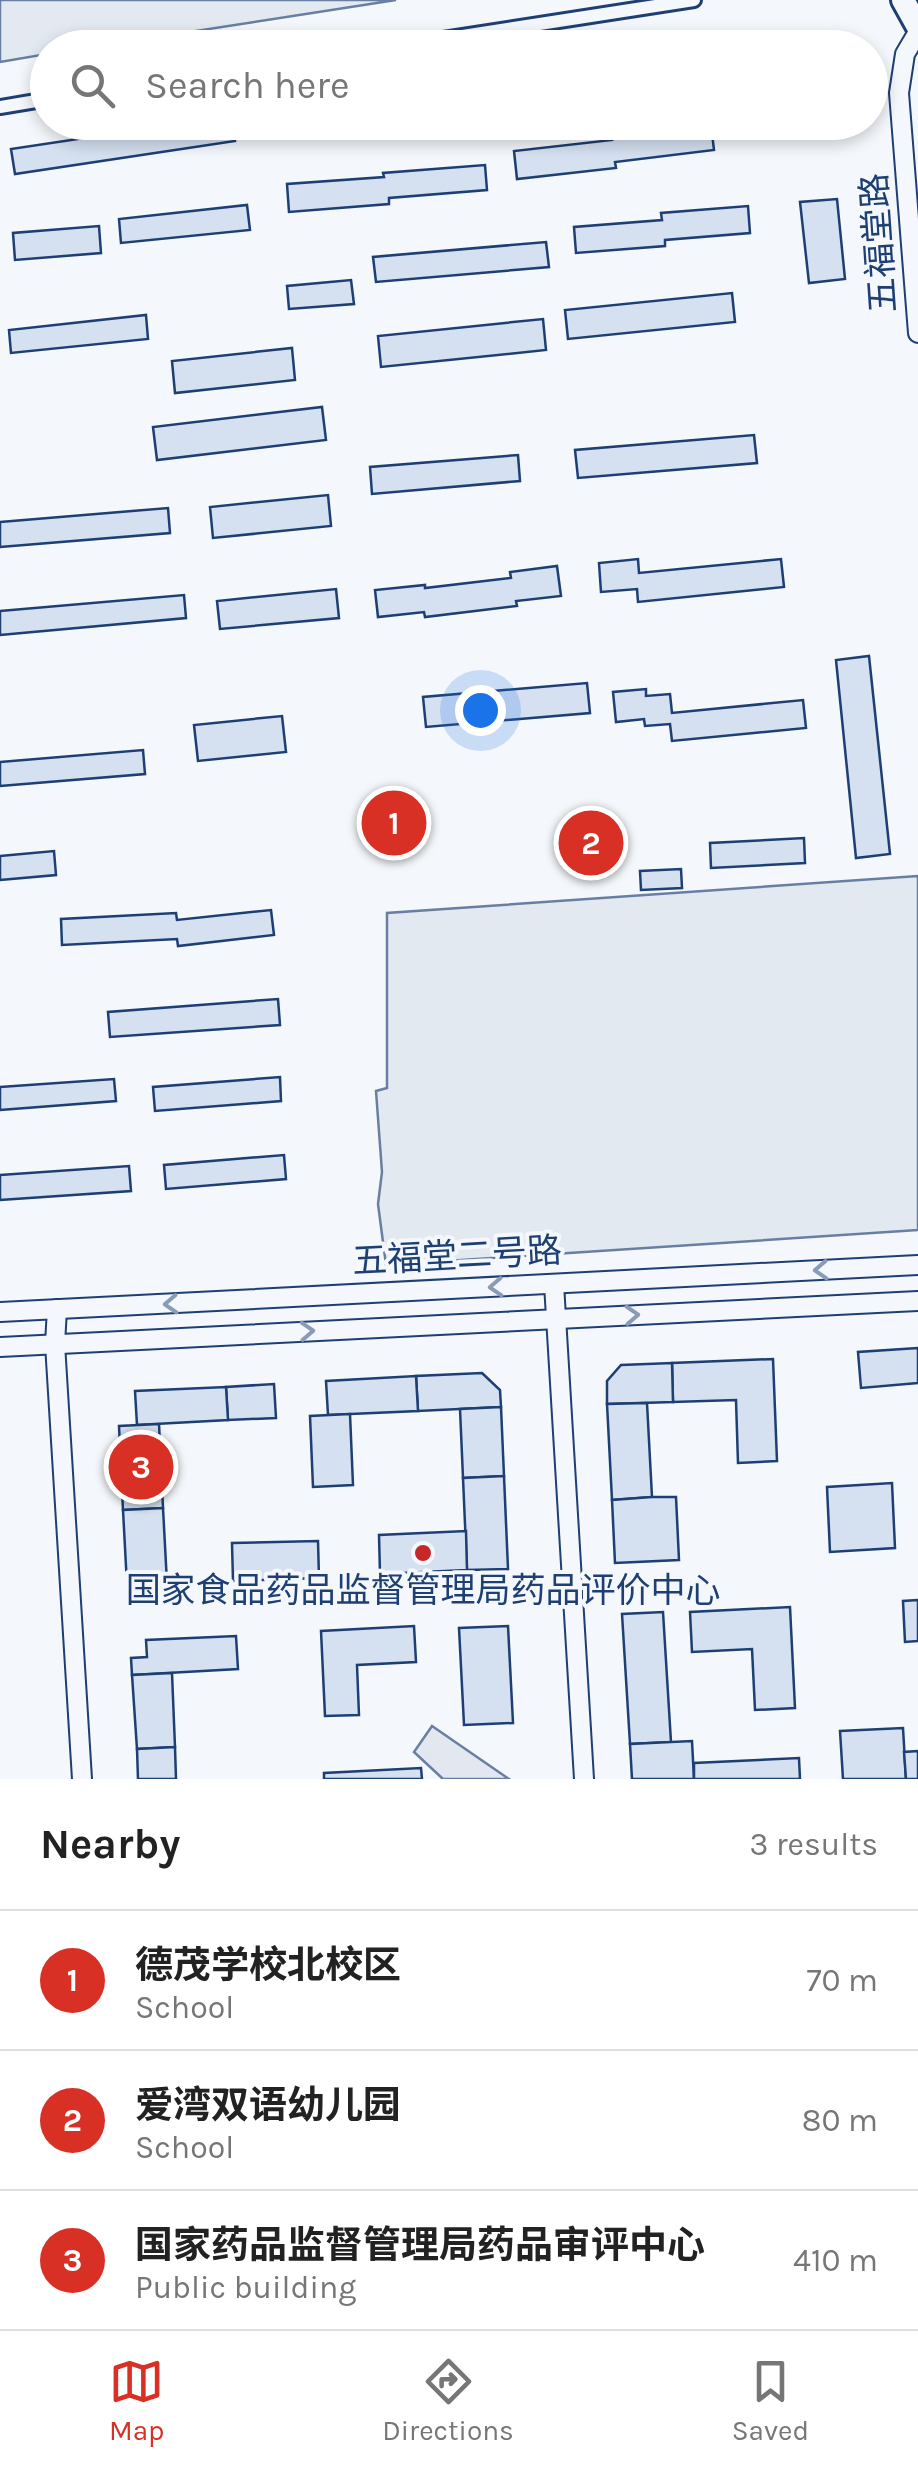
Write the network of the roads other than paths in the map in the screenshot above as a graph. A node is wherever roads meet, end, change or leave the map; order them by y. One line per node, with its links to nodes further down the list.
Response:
1 (694, 0): 3 (street)
2 (903, 0): 4 (highway)
3 (500, 30)
4 (918, 30): 7 (main road, 五福堂路)
5 (30, 102): 6 (street)
6 (0, 106)
7 (918, 333)
8 (918, 1265): 9 (main road, 五福堂二号路, one-way to 9)
9 (554, 1284): 11 (main road, 五福堂二号路, one-way to 11); 13 (main road)
10 (918, 1301): 13 (main road, 五福堂二号路, one-way to 10)
11 (57, 1310): 12 (main road, 五福堂二号路); 14 (main road)
12 (0, 1312)
13 (556, 1319): 14 (main road, 五福堂二号路, one-way to 13); 17 (main road)
14 (55, 1344): 15 (main road, 五福堂二号路); 16 (main road)
15 (0, 1347)
16 (82, 1779)
17 (584, 1779)

